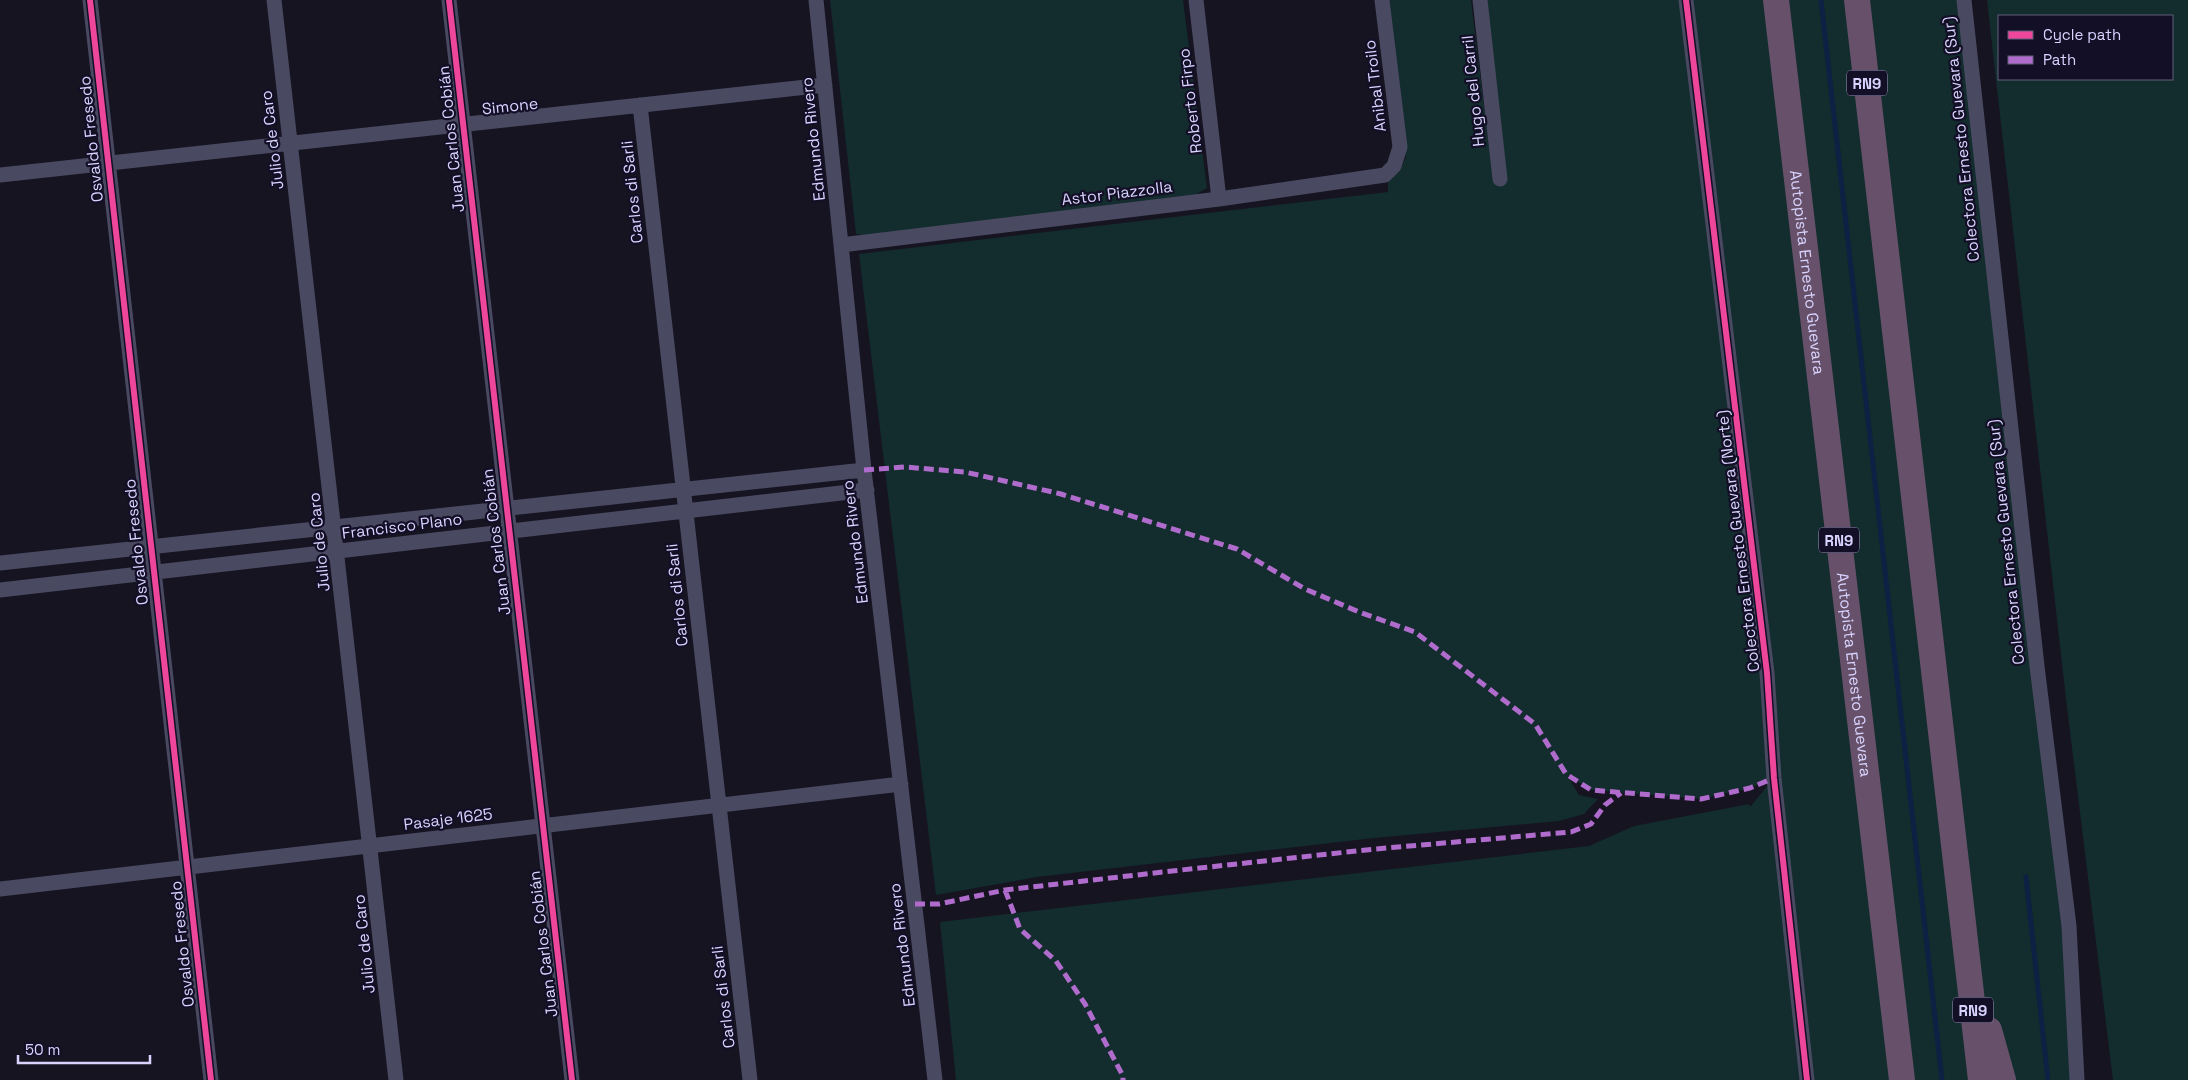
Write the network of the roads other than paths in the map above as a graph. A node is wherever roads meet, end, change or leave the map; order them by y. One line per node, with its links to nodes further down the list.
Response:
1 (90, 0): 16 (street, Osvaldo Fresedo)
2 (274, 0): 15 (street, Julio de Caro)
3 (450, 0): 14 (street, Juan Carlos Cobián)
4 (816, 0): 12 (street, Edmundo Rivero)
5 (1196, 0): 20 (street, Roberto Firpo)
6 (1382, 0): 17 (street, Anibal Troilo)
7 (1480, 0): 19 (street, Hugo del Carril)
8 (1686, 0): 46 (street, Colectora Ernesto Guevara (Norte))
9 (1776, 0): 47 (highway, Autopista Ernesto Guevara / RN9)
10 (1857, 0): 40 (highway, RN9)
11 (1964, 0): 50 (street, Colectora Ernesto Guevara (Sur))
12 (825, 85): 13 (street, Simone); 21 (street, Edmundo Rivero)
13 (640, 105): 14 (street, Simone); 23 (street, Carlos di Sarli)
14 (462, 125): 15 (street, Simone); 25 (street, Juan Carlos Cobián)
15 (290, 143): 16 (street, Simone); 27 (street, Julio de Caro)
16 (108, 163): 18 (street, Simone); 29 (street, Osvaldo Fresedo)
17 (1394, 166): 20 (street, Astor Piazzolla)
18 (0, 175)
19 (1500, 179)
20 (1219, 199): 21 (street, Astor Piazzolla)
21 (842, 245): 22 (street, Edmundo Rivero)
22 (864, 470): 23 (street, Francisco Plano); 24 (street, Edmundo Rivero)
23 (683, 490): 25 (street, Francisco Plano); 26 (street, Carlos di Sarli)
24 (867, 490): 26 (street, Francisco Plano); 34 (street, Edmundo Rivero)
25 (506, 509): 27 (street, Francisco Plano); 28 (street, Juan Carlos Cobián)
26 (686, 511): 28 (street, Francisco Plano); 35 (street, Carlos di Sarli)
27 (335, 527): 29 (street, Francisco Plano); 30 (street, Julio de Caro)
28 (508, 531): 30 (street, Francisco Plano); 36 (street, Juan Carlos Cobián)
29 (150, 547): 31 (street, Francisco Plano); 32 (street, Osvaldo Fresedo)
30 (337, 551): 32 (street, Francisco Plano); 37 (street, Julio de Caro)
31 (0, 563)
32 (153, 572): 33 (street, Francisco Plano); 38 (street, Osvaldo Fresedo)
33 (0, 590)
34 (901, 784): 35 (street, Pasaje 1625); 45 (street, Edmundo Rivero)
35 (719, 805): 36 (street, Pasaje 1625); 44 (street, Carlos di Sarli)
36 (543, 826): 37 (street, Pasaje 1625); 43 (street, Juan Carlos Cobián)
37 (370, 845): 38 (street, Pasaje 1625); 42 (street, Julio de Caro)
38 (186, 867): 39 (street, Pasaje 1625); 41 (street, Osvaldo Fresedo)
39 (0, 889)
40 (1965, 940): 48 (highway, RN9); 49 (highway)
41 (211, 1080)
42 (396, 1080)
43 (572, 1080)
44 (750, 1080)
45 (935, 1080)
46 (1807, 1080)
47 (1902, 1080)
48 (1982, 1080)
49 (2003, 1080)
50 (2077, 1080)

